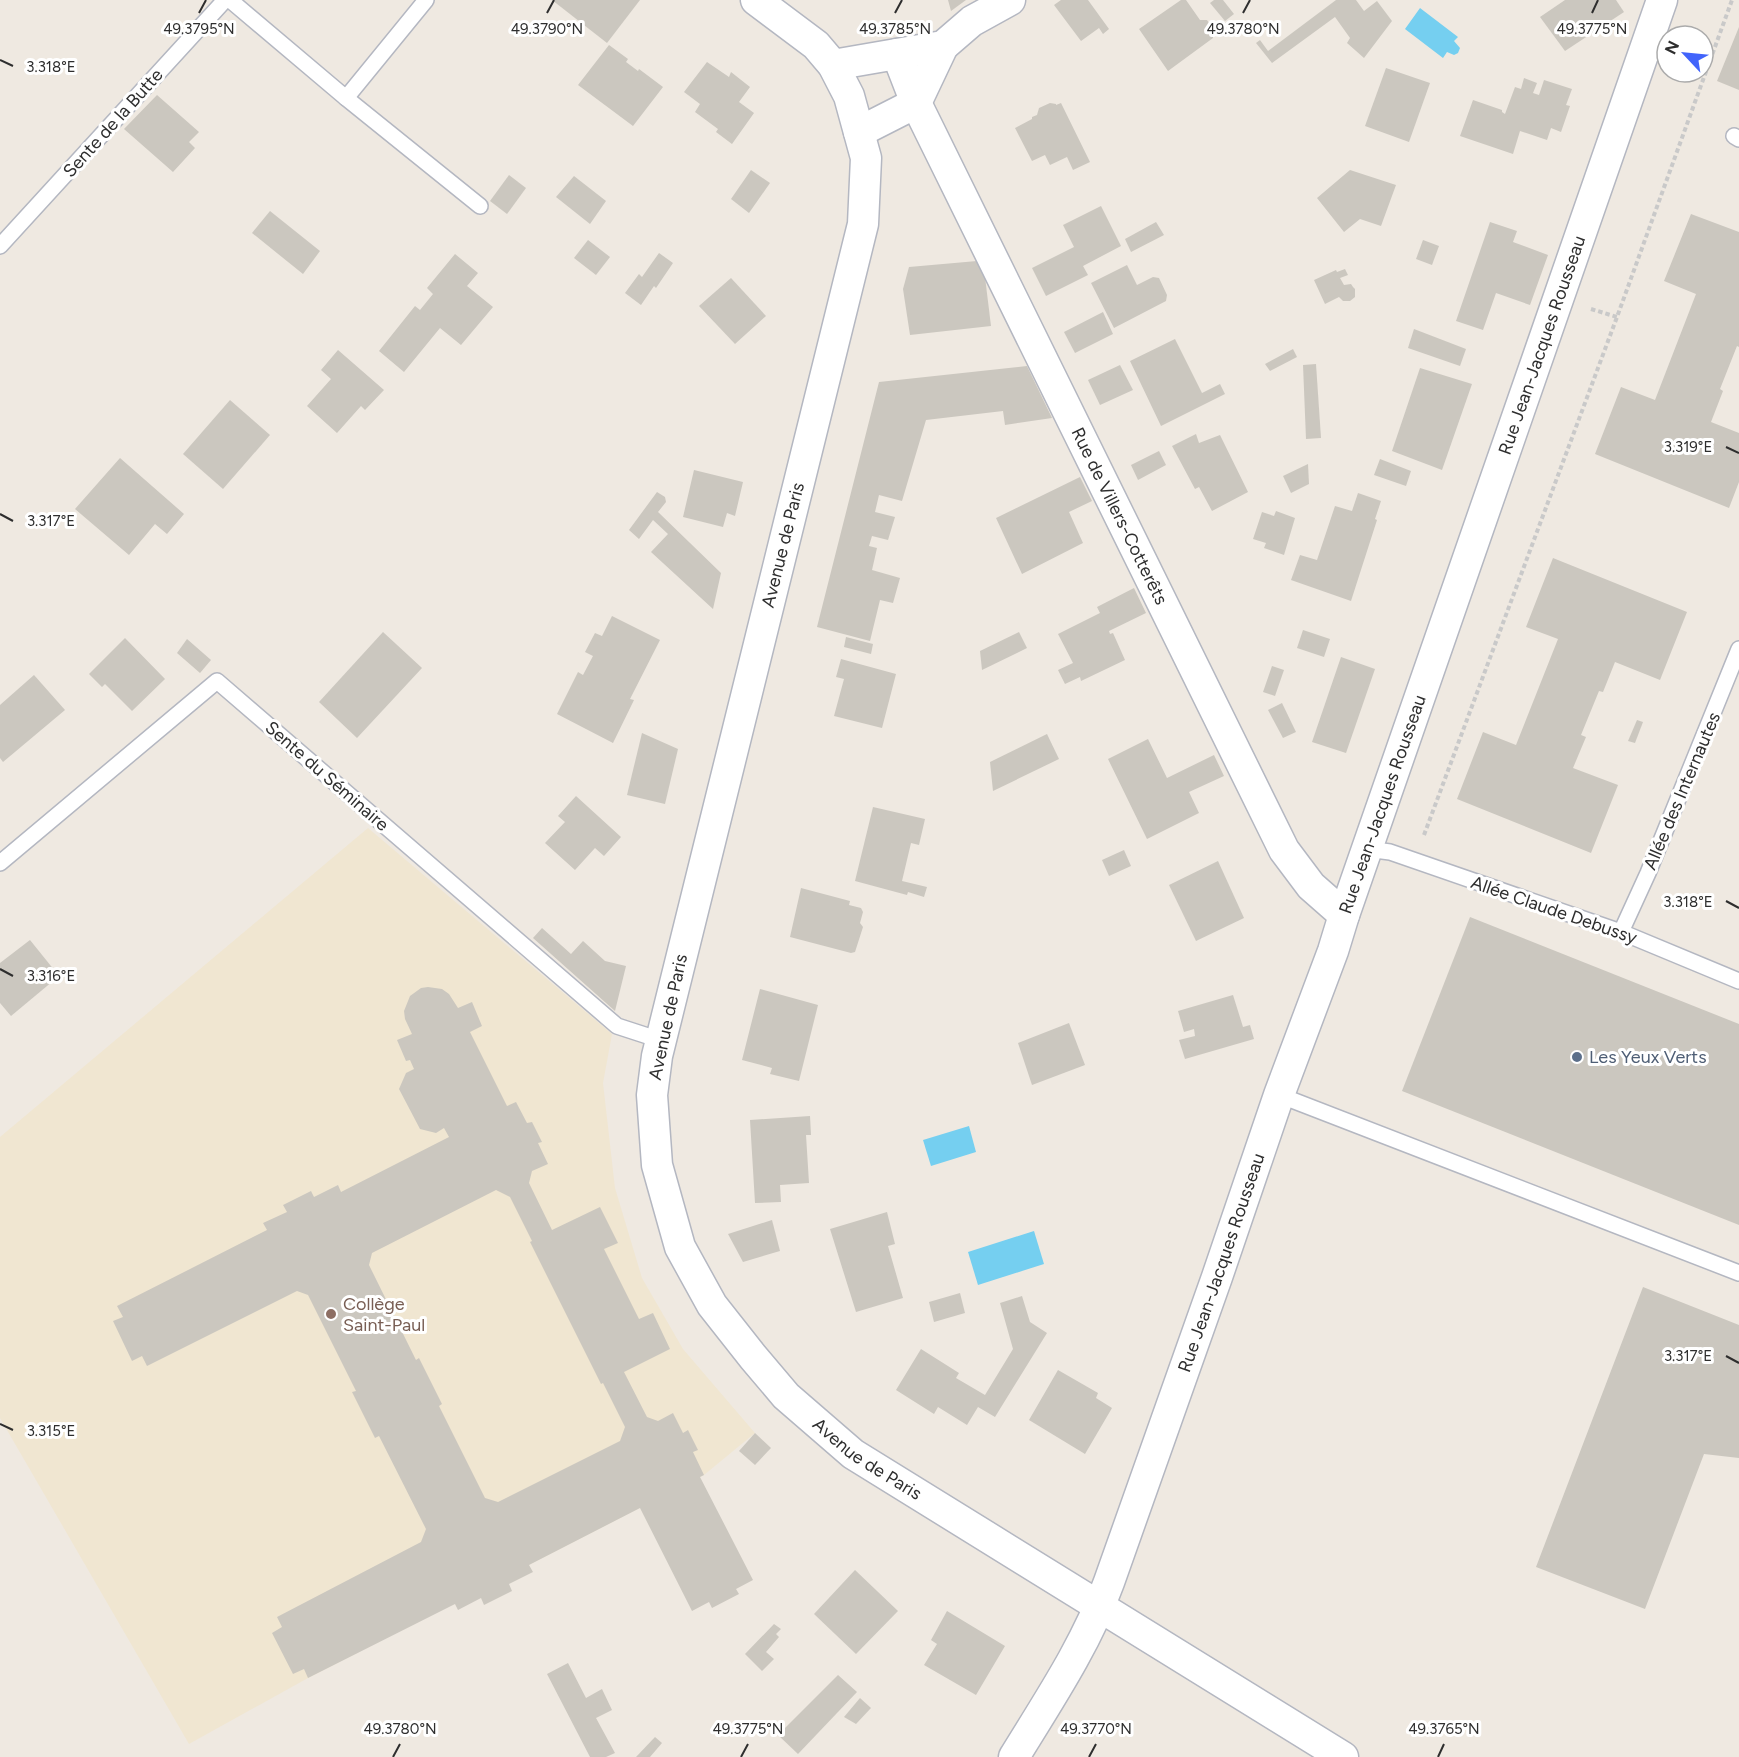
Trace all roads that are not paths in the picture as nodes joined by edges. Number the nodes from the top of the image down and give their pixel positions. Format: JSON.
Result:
{"nodes":[{"id":1,"x":225,"y":0,"type":"edge"},
{"id":2,"x":231,"y":0,"type":"edge"},
{"id":3,"x":426,"y":0,"type":"edge"},
{"id":4,"x":1010,"y":0,"type":"edge"},
{"id":5,"x":1662,"y":0,"type":"edge"},
{"id":6,"x":777,"y":6,"type":"edge"},
{"id":7,"x":943,"y":46,"type":"junction"},
{"id":8,"x":897,"y":54,"type":"junction"},
{"id":9,"x":833,"y":65,"type":"junction"},
{"id":10,"x":346,"y":98,"type":"junction"},
{"id":11,"x":916,"y":103,"type":"junction"},
{"id":12,"x":859,"y":132,"type":"junction"},
{"id":13,"x":480,"y":206,"type":"dead end"},
{"id":14,"x":0,"y":246,"type":"edge"},
{"id":15,"x":1739,"y":649,"type":"edge"},
{"id":16,"x":1366,"y":849,"type":"junction"},
{"id":17,"x":0,"y":863,"type":"edge"},
{"id":18,"x":1344,"y":915,"type":"junction"},
{"id":19,"x":1621,"y":932,"type":"junction"},
{"id":20,"x":1739,"y":981,"type":"edge"},
{"id":21,"x":660,"y":1040,"type":"junction"},
{"id":22,"x":1279,"y":1095,"type":"junction"},
{"id":23,"x":1739,"y":1273,"type":"edge"},
{"id":24,"x":1100,"y":1607,"type":"junction"},
{"id":25,"x":1014,"y":1757,"type":"edge"},
{"id":26,"x":1343,"y":1757,"type":"edge"}],
"edges":[{"from":1,"to":14,"type":"lane","name":"Sente de la Butte"},
{"from":2,"to":10,"type":"lane"},
{"from":3,"to":10,"type":"lane"},
{"from":4,"to":7,"type":"street"},
{"from":5,"to":16,"type":"street","name":"Rue Jean-Jacques Rousseau"},
{"from":6,"to":9,"type":"street","name":"Avenue de Paris"},
{"from":7,"to":8,"type":"street"},
{"from":7,"to":11,"type":"street"},
{"from":8,"to":9,"type":"street"},
{"from":8,"to":11,"type":"street","name":"Rue de Villers-Cotterêts"},
{"from":9,"to":12,"type":"street","name":"Avenue de Paris"},
{"from":10,"to":13,"type":"lane"},
{"from":11,"to":12,"type":"street"},
{"from":11,"to":18,"type":"street","name":"Rue de Villers-Cotterêts"},
{"from":12,"to":21,"type":"street","name":"Avenue de Paris"},
{"from":15,"to":19,"type":"lane","name":"Allée des Internautes"},
{"from":16,"to":18,"type":"street","name":"Rue Jean-Jacques Rousseau"},
{"from":16,"to":19,"type":"lane","name":"Allée Claude Debussy"},
{"from":17,"to":21,"type":"lane","name":"Sente du Séminaire"},
{"from":18,"to":22,"type":"street","name":"Rue Jean-Jacques Rousseau"},
{"from":19,"to":20,"type":"lane","name":"Allée Claude Debussy"},
{"from":21,"to":24,"type":"street","name":"Avenue de Paris"},
{"from":22,"to":23,"type":"lane"},
{"from":22,"to":24,"type":"street","name":"Rue Jean-Jacques Rousseau"},
{"from":24,"to":25,"type":"street","name":"Rue Jean-Jacques Rousseau"},
{"from":24,"to":26,"type":"street","name":"Avenue de Paris"}]}
